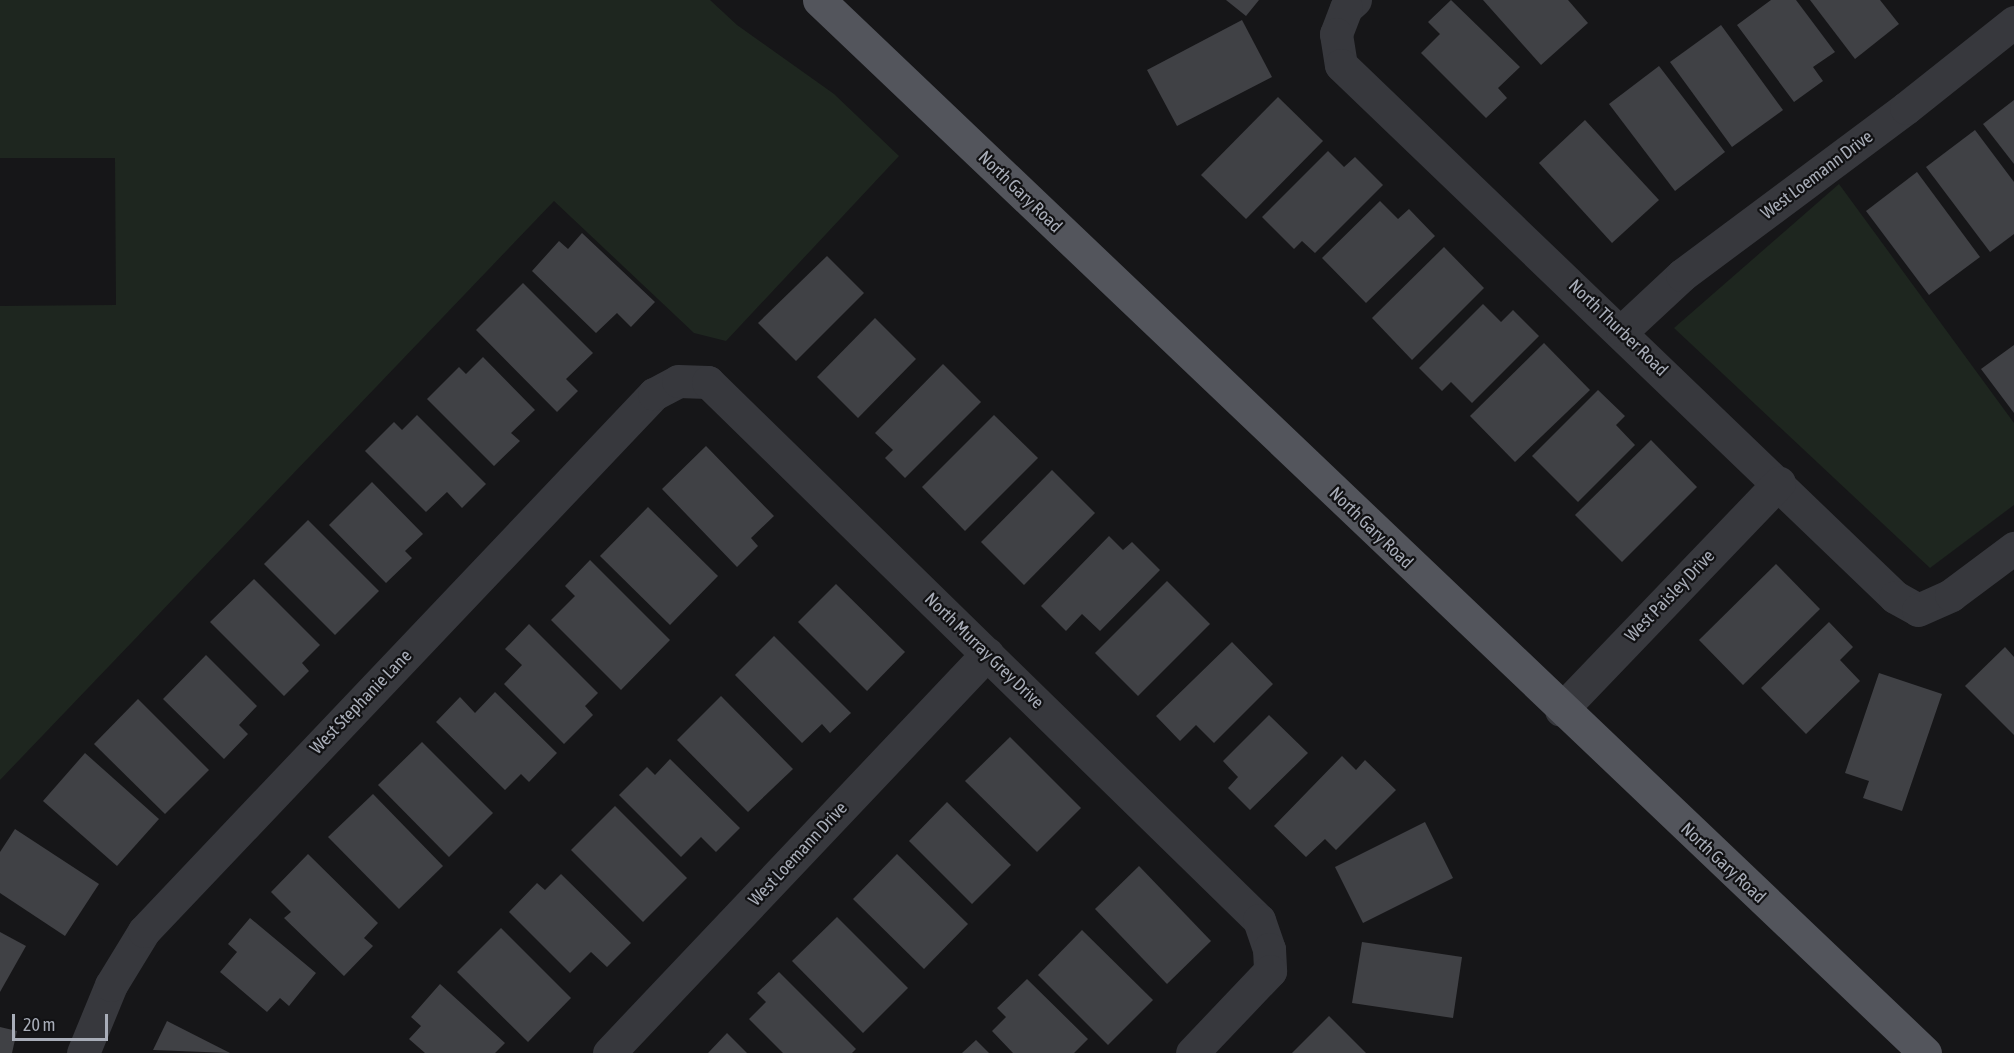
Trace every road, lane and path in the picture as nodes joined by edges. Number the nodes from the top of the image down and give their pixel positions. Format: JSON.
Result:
{"nodes":[{"id":1,"x":1355,"y":0,"type":"edge"},
{"id":2,"x":828,"y":9,"type":"edge"},
{"id":3,"x":2014,"y":22,"type":"edge"},
{"id":4,"x":1622,"y":331,"type":"junction"},
{"id":5,"x":678,"y":381,"type":"joint"},
{"id":6,"x":1779,"y":483,"type":"junction"},
{"id":7,"x":2014,"y":548,"type":"edge"},
{"id":8,"x":987,"y":654,"type":"junction"},
{"id":9,"x":1561,"y":710,"type":"junction"},
{"id":10,"x":83,"y":1053,"type":"edge"},
{"id":11,"x":609,"y":1053,"type":"edge"},
{"id":12,"x":1192,"y":1053,"type":"edge"},
{"id":13,"x":1925,"y":1053,"type":"edge"}],
"edges":[{"from":1,"to":4,"type":"street","name":"North Thurber Road"},
{"from":2,"to":9,"type":"main road","name":"North Gary Road"},
{"from":3,"to":4,"type":"street","name":"West Loemann Drive"},
{"from":4,"to":6,"type":"street","name":"North Thurber Road"},
{"from":5,"to":8,"type":"street","name":"North Murray Grey Drive"},
{"from":5,"to":10,"type":"street","name":"West Stephanie Lane"},
{"from":6,"to":7,"type":"street","name":"North Thurber Road"},
{"from":6,"to":9,"type":"street","name":"West Paisley Drive"},
{"from":8,"to":11,"type":"street","name":"West Loemann Drive"},
{"from":8,"to":12,"type":"street","name":"North Murray Grey Drive"},
{"from":9,"to":13,"type":"main road","name":"North Gary Road"}]}
